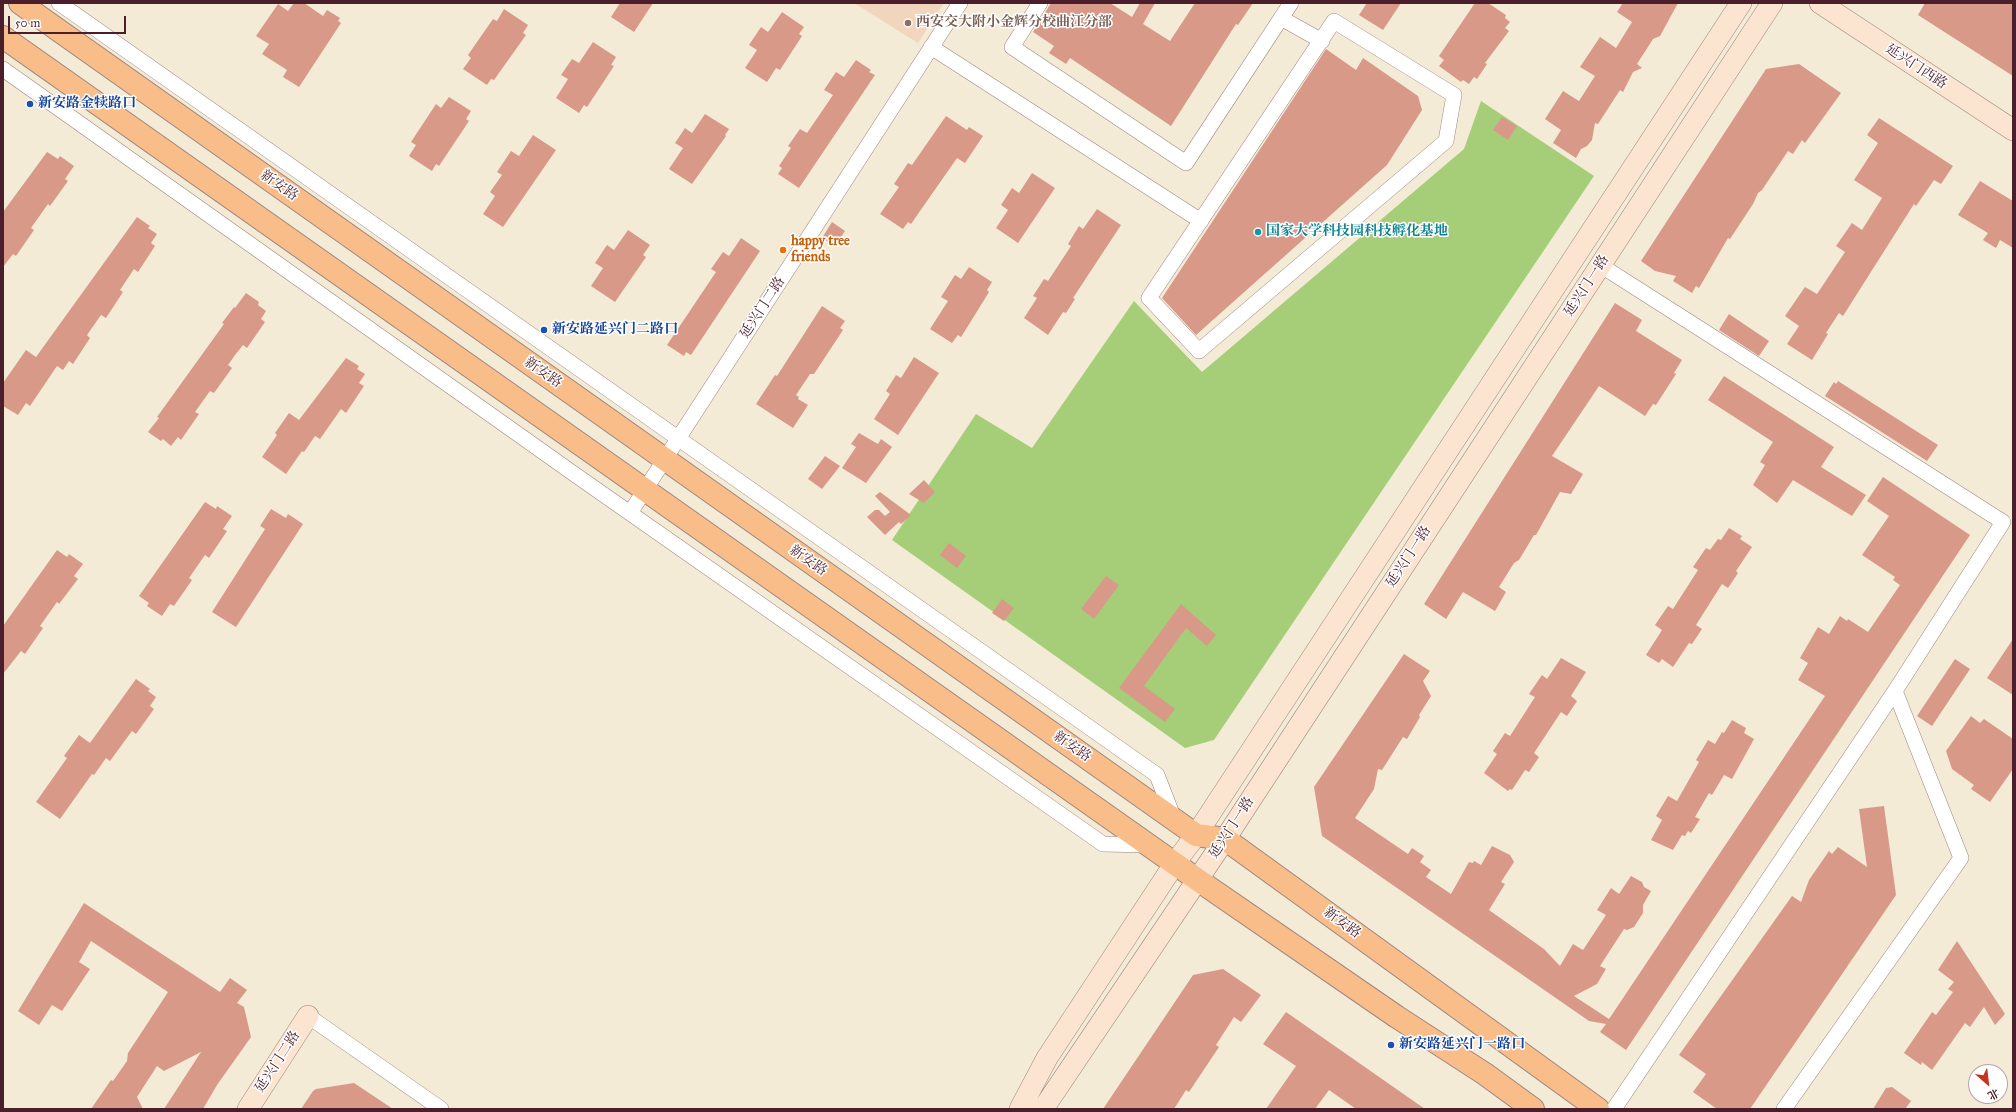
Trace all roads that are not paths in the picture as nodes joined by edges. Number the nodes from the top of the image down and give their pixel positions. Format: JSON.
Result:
{"nodes":[{"id":1,"x":20,"y":3,"type":"edge"},
{"id":2,"x":59,"y":3,"type":"edge"},
{"id":3,"x":960,"y":3,"type":"edge"},
{"id":4,"x":1040,"y":3,"type":"edge"},
{"id":5,"x":1291,"y":3,"type":"edge"},
{"id":6,"x":1741,"y":3,"type":"edge"},
{"id":7,"x":1772,"y":3,"type":"edge"},
{"id":8,"x":1820,"y":3,"type":"edge"},
{"id":9,"x":1282,"y":18,"type":"junction"},
{"id":10,"x":3,"y":37,"type":"edge"},
{"id":11,"x":1322,"y":41,"type":"junction"},
{"id":12,"x":931,"y":47,"type":"junction"},
{"id":13,"x":3,"y":69,"type":"edge"},
{"id":14,"x":2013,"y":130,"type":"edge"},
{"id":15,"x":1201,"y":221,"type":"junction"},
{"id":16,"x":1600,"y":266,"type":"junction"},
{"id":17,"x":678,"y":439,"type":"junction"},
{"id":18,"x":665,"y":460,"type":"junction"},
{"id":19,"x":645,"y":490,"type":"junction"},
{"id":20,"x":630,"y":512,"type":"junction"},
{"id":21,"x":1895,"y":691,"type":"junction"},
{"id":22,"x":1174,"y":819,"type":"junction"},
{"id":23,"x":1196,"y":835,"type":"junction"},
{"id":24,"x":1225,"y":839,"type":"junction"},
{"id":25,"x":1150,"y":845,"type":"junction"},
{"id":26,"x":1175,"y":863,"type":"junction"},
{"id":27,"x":1198,"y":880,"type":"junction"},
{"id":28,"x":308,"y":1016,"type":"joint"},
{"id":29,"x":248,"y":1109,"type":"edge"},
{"id":30,"x":441,"y":1109,"type":"edge"},
{"id":31,"x":1020,"y":1109,"type":"edge"},
{"id":32,"x":1043,"y":1109,"type":"edge"},
{"id":33,"x":1533,"y":1109,"type":"edge"},
{"id":34,"x":1598,"y":1109,"type":"edge"},
{"id":35,"x":1614,"y":1109,"type":"edge"},
{"id":36,"x":1784,"y":1109,"type":"edge"}],
"edges":[{"from":1,"to":18,"type":"main road","name":"新安路"},
{"from":2,"to":17,"type":"street"},
{"from":3,"to":12,"type":"street","name":"延兴门二路"},
{"from":4,"to":9,"type":"street"},
{"from":5,"to":9,"type":"street"},
{"from":6,"to":23,"type":"street","name":"延兴门一路"},
{"from":7,"to":16,"type":"street","name":"延兴门一路"},
{"from":8,"to":14,"type":"street","name":"延兴门西路"},
{"from":9,"to":11,"type":"street"},
{"from":10,"to":19,"type":"main road"},
{"from":11,"to":15,"type":"street"},
{"from":11,"to":15,"type":"street"},
{"from":12,"to":15,"type":"street"},
{"from":12,"to":17,"type":"street","name":"延兴门二路"},
{"from":13,"to":20,"type":"street"},
{"from":16,"to":21,"type":"street"},
{"from":16,"to":24,"type":"street","name":"延兴门一路"},
{"from":17,"to":18,"type":"street","name":"延兴门二路"},
{"from":17,"to":22,"type":"street"},
{"from":18,"to":19,"type":"street","name":"延兴门二路"},
{"from":18,"to":22,"type":"main road","name":"新安路"},
{"from":19,"to":20,"type":"street","name":"延兴门二路"},
{"from":19,"to":25,"type":"main road"},
{"from":20,"to":25,"type":"street"},
{"from":21,"to":35,"type":"street"},
{"from":21,"to":36,"type":"street"},
{"from":22,"to":23,"type":"main road","name":"新安路"},
{"from":23,"to":24,"type":"main road","name":"新安路"},
{"from":23,"to":26,"type":"street","name":"延兴门一路"},
{"from":24,"to":27,"type":"street","name":"延兴门一路"},
{"from":24,"to":34,"type":"main road","name":"新安路"},
{"from":25,"to":26,"type":"main road"},
{"from":26,"to":27,"type":"main road"},
{"from":26,"to":31,"type":"street","name":"延兴门一路"},
{"from":27,"to":32,"type":"street","name":"延兴门一路"},
{"from":27,"to":33,"type":"main road"},
{"from":28,"to":29,"type":"street","name":"延兴门二路"},
{"from":28,"to":30,"type":"street"}]}
